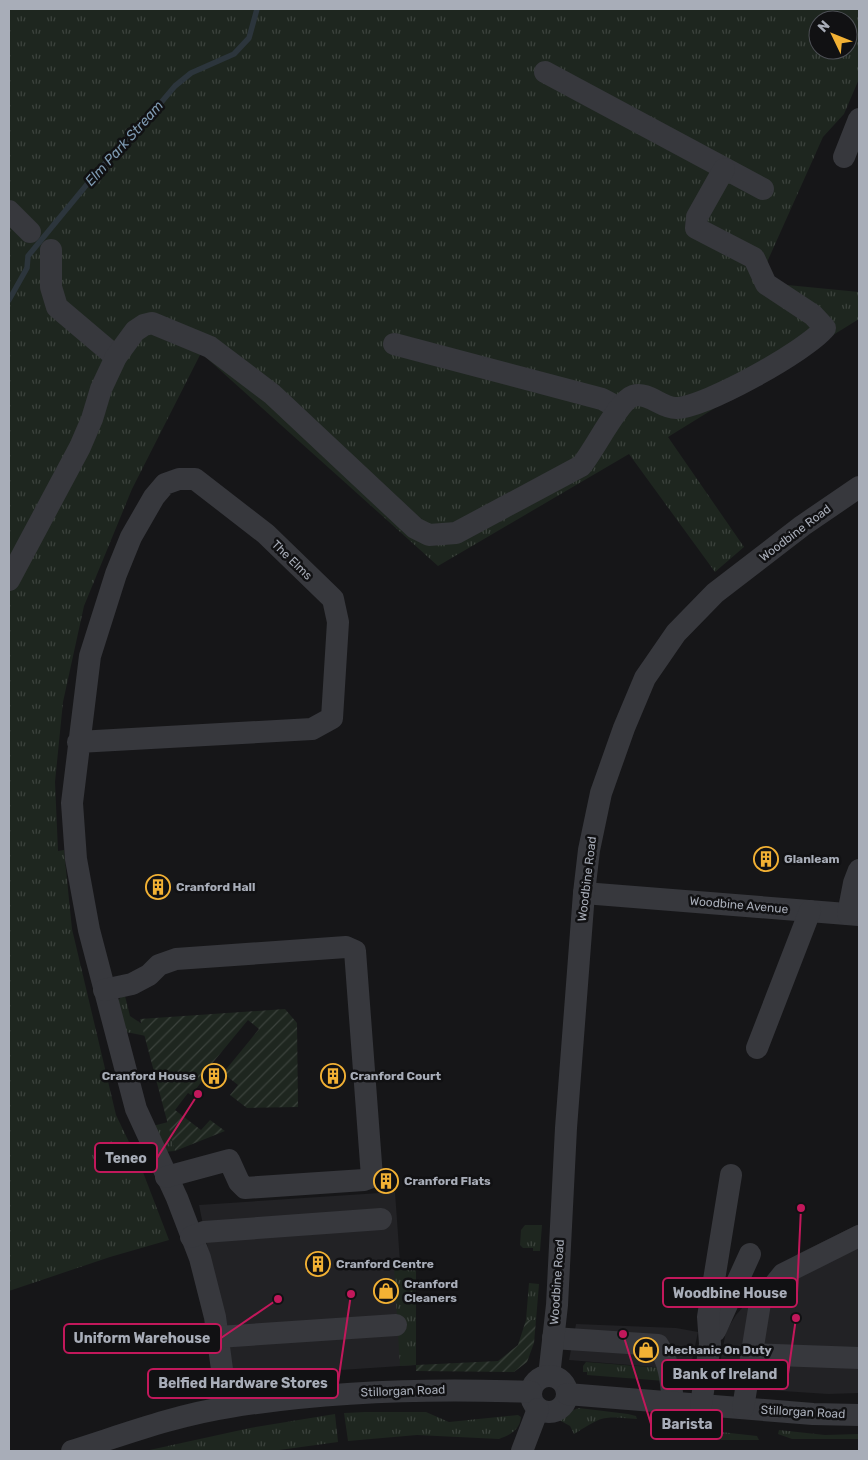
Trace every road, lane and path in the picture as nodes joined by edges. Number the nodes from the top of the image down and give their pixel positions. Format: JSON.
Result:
{"nodes":[{"id":1,"x":545,"y":72,"type":"dead end"},
{"id":2,"x":859,"y":119,"type":"edge"},
{"id":3,"x":844,"y":157,"type":"dead end"},
{"id":4,"x":724,"y":169,"type":"junction"},
{"id":5,"x":764,"y":189,"type":"dead end"},
{"id":6,"x":9,"y":210,"type":"edge"},
{"id":7,"x":30,"y":232,"type":"dead end"},
{"id":8,"x":51,"y":250,"type":"dead end"},
{"id":9,"x":394,"y":344,"type":"dead end"},
{"id":10,"x":116,"y":357,"type":"junction"},
{"id":11,"x":619,"y":408,"type":"junction"},
{"id":12,"x":859,"y":487,"type":"edge"},
{"id":13,"x":9,"y":580,"type":"edge"},
{"id":14,"x":78,"y":742,"type":"junction"},
{"id":15,"x":859,"y":870,"type":"edge"},
{"id":16,"x":584,"y":893,"type":"junction"},
{"id":17,"x":810,"y":911,"type":"junction"},
{"id":18,"x":854,"y":914,"type":"edge"},
{"id":19,"x":104,"y":990,"type":"junction"},
{"id":20,"x":757,"y":1048,"type":"dead end"},
{"id":21,"x":731,"y":1176,"type":"dead end"},
{"id":22,"x":166,"y":1177,"type":"junction"},
{"id":23,"x":381,"y":1219,"type":"dead end"},
{"id":24,"x":859,"y":1236,"type":"edge"},
{"id":25,"x":191,"y":1237,"type":"junction"},
{"id":26,"x":750,"y":1254,"type":"dead end"},
{"id":27,"x":396,"y":1326,"type":"dead end"},
{"id":28,"x":218,"y":1337,"type":"junction"},
{"id":29,"x":553,"y":1338,"type":"junction"},
{"id":30,"x":710,"y":1344,"type":"junction"},
{"id":31,"x":751,"y":1354,"type":"junction"},
{"id":32,"x":859,"y":1358,"type":"edge"},
{"id":33,"x":549,"y":1376,"type":"junction"},
{"id":34,"x":567,"y":1394,"type":"junction"},
{"id":35,"x":535,"y":1400,"type":"junction"},
{"id":36,"x":673,"y":1403,"type":"junction"},
{"id":37,"x":701,"y":1405,"type":"junction"},
{"id":38,"x":227,"y":1407,"type":"junction"},
{"id":39,"x":743,"y":1408,"type":"junction"},
{"id":40,"x":859,"y":1415,"type":"edge"},
{"id":41,"x":72,"y":1451,"type":"edge"},
{"id":42,"x":522,"y":1451,"type":"edge"}],
"edges":[{"from":1,"to":4,"type":"street"},
{"from":2,"to":3,"type":"street"},
{"from":4,"to":5,"type":"street"},
{"from":4,"to":11,"type":"street"},
{"from":6,"to":7,"type":"street"},
{"from":8,"to":10,"type":"street"},
{"from":9,"to":11,"type":"street"},
{"from":10,"to":11,"type":"street"},
{"from":10,"to":13,"type":"street"},
{"from":12,"to":16,"type":"street","name":"Woodbine Road"},
{"from":14,"to":14,"type":"street","name":"The Elms"},
{"from":14,"to":19,"type":"street","name":"The Elms"},
{"from":15,"to":18,"type":"street","name":"Woodbine Avenue"},
{"from":16,"to":17,"type":"street","name":"Woodbine Avenue"},
{"from":16,"to":29,"type":"street","name":"Woodbine Road"},
{"from":17,"to":18,"type":"street","name":"Woodbine Avenue"},
{"from":17,"to":20,"type":"street"},
{"from":19,"to":22,"type":"street","name":"The Elms"},
{"from":19,"to":22,"type":"street"},
{"from":21,"to":30,"type":"street"},
{"from":22,"to":25,"type":"street","name":"The Elms"},
{"from":23,"to":25,"type":"street"},
{"from":24,"to":31,"type":"street"},
{"from":25,"to":28,"type":"street","name":"The Elms"},
{"from":26,"to":30,"type":"street"},
{"from":27,"to":28,"type":"street"},
{"from":28,"to":38,"type":"street","name":"The Elms"},
{"from":29,"to":33,"type":"street","name":"Woodbine Road"},
{"from":29,"to":36,"type":"street"},
{"from":30,"to":37,"type":"street"},
{"from":31,"to":32,"type":"street"},
{"from":31,"to":39,"type":"street"},
{"from":33,"to":34,"type":"street"},
{"from":33,"to":35,"type":"street"},
{"from":34,"to":35,"type":"street"},
{"from":34,"to":36,"type":"street","name":"Stillorgan Road"},
{"from":35,"to":38,"type":"street","name":"Stillorgan Road"},
{"from":35,"to":42,"type":"street"},
{"from":36,"to":37,"type":"street","name":"Stillorgan Road"},
{"from":37,"to":39,"type":"street","name":"Stillorgan Road"},
{"from":38,"to":41,"type":"street","name":"Stillorgan Road"},
{"from":39,"to":40,"type":"street","name":"Stillorgan Road"}]}
